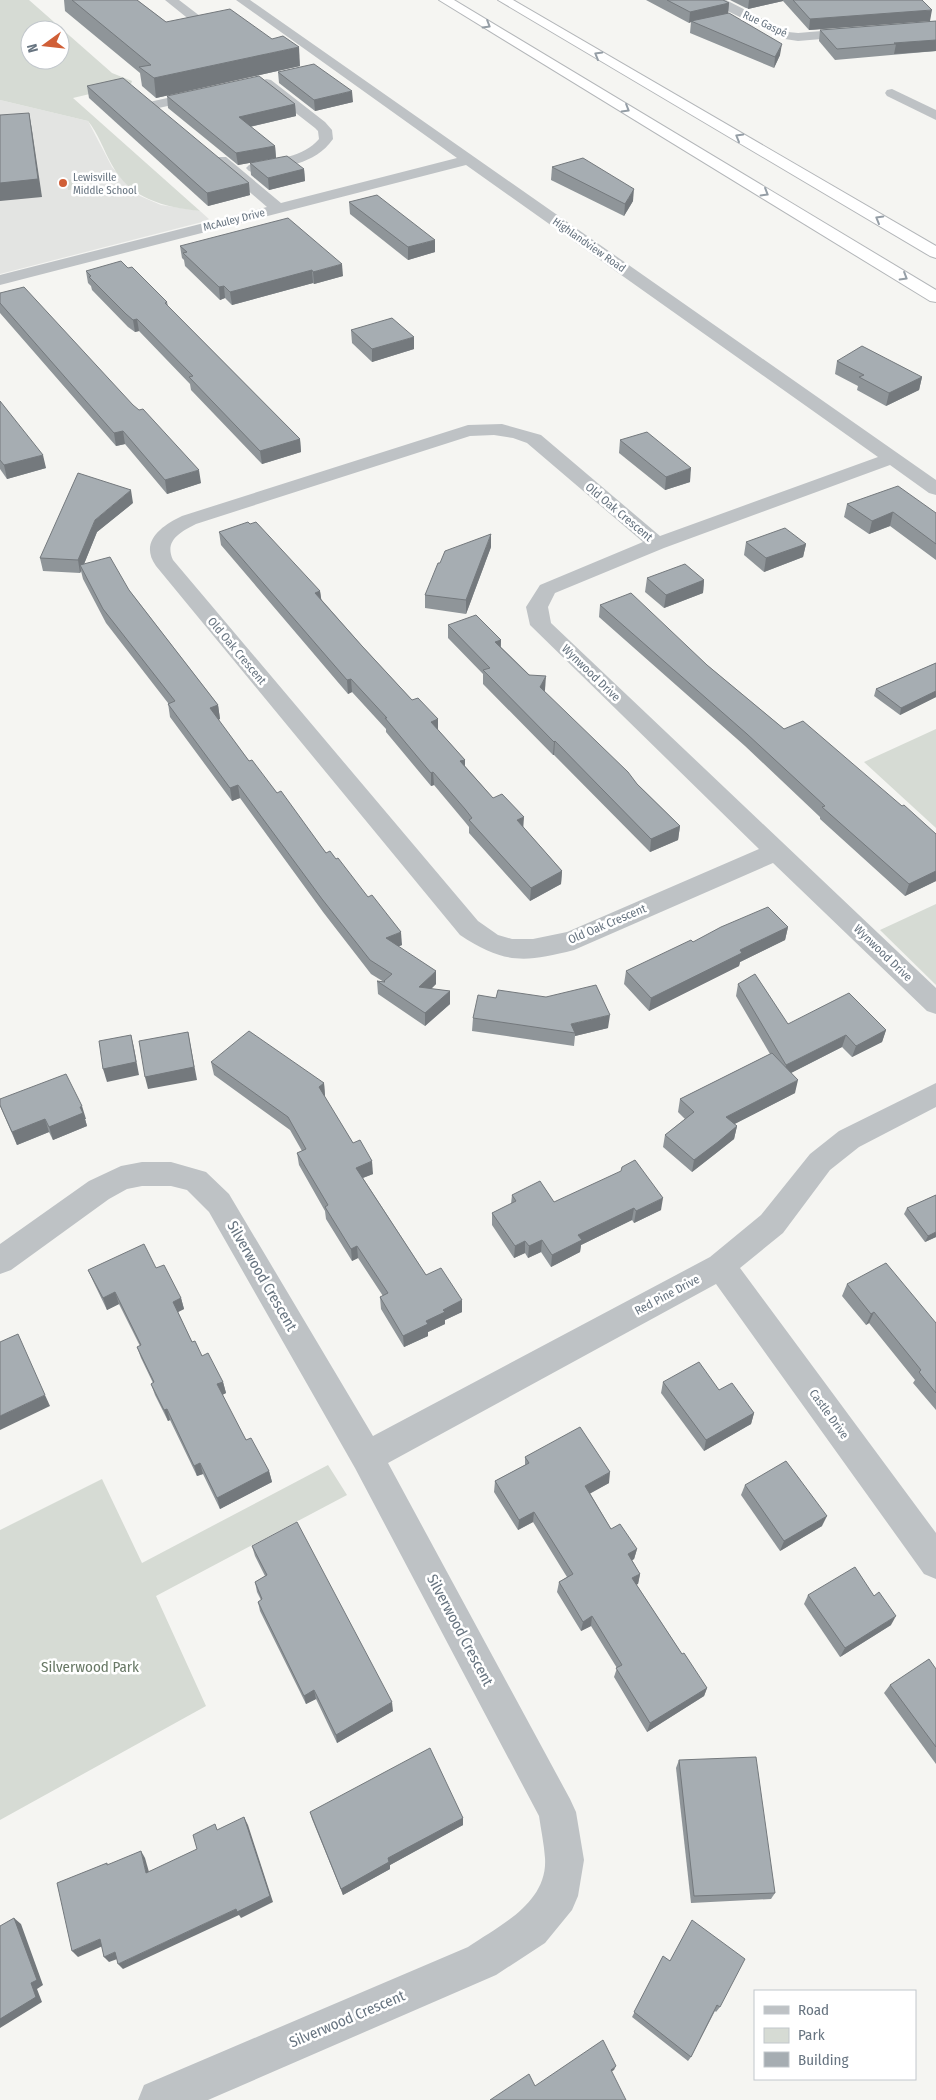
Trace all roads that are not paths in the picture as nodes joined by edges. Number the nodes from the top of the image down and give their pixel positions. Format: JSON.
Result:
{"nodes":[{"id":1,"x":171,"y":0,"type":"edge"},
{"id":2,"x":242,"y":0,"type":"edge"},
{"id":3,"x":445,"y":0,"type":"edge"},
{"id":4,"x":504,"y":0,"type":"edge"},
{"id":5,"x":716,"y":0,"type":"edge"},
{"id":6,"x":262,"y":14,"type":"junction"},
{"id":7,"x":245,"y":18,"type":"edge"},
{"id":8,"x":221,"y":23,"type":"edge"},
{"id":9,"x":206,"y":26,"type":"junction"},
{"id":10,"x":190,"y":30,"type":"edge"},
{"id":11,"x":867,"y":32,"type":"edge"},
{"id":12,"x":334,"y":65,"type":"junction"},
{"id":13,"x":316,"y":69,"type":"edge"},
{"id":14,"x":281,"y":77,"type":"edge"},
{"id":15,"x":218,"y":91,"type":"edge"},
{"id":16,"x":892,"y":93,"type":"dead end"},
{"id":17,"x":142,"y":96,"type":"edge"},
{"id":18,"x":154,"y":105,"type":"junction"},
{"id":19,"x":936,"y":116,"type":"edge"},
{"id":20,"x":168,"y":117,"type":"edge"},
{"id":21,"x":210,"y":152,"type":"edge"},
{"id":22,"x":468,"y":160,"type":"junction"},
{"id":23,"x":235,"y":172,"type":"junction"},
{"id":24,"x":279,"y":209,"type":"junction"},
{"id":25,"x":936,"y":253,"type":"edge"},
{"id":26,"x":0,"y":280,"type":"edge"},
{"id":27,"x":936,"y":296,"type":"edge"},
{"id":28,"x":892,"y":458,"type":"junction"},
{"id":29,"x":936,"y":489,"type":"edge"},
{"id":30,"x":657,"y":544,"type":"junction"},
{"id":31,"x":777,"y":851,"type":"junction"},
{"id":32,"x":936,"y":1004,"type":"edge"},
{"id":33,"x":936,"y":1094,"type":"edge"},
{"id":34,"x":0,"y":1261,"type":"edge"},
{"id":35,"x":721,"y":1266,"type":"junction"},
{"id":36,"x":367,"y":1457,"type":"junction"},
{"id":37,"x":936,"y":1562,"type":"edge"},
{"id":38,"x":158,"y":2100,"type":"edge"}],
"edges":[{"from":1,"to":9,"type":"street"},
{"from":2,"to":6,"type":"street","name":"Highlandview Road"},
{"from":3,"to":27,"type":"highway","one_way":true},
{"from":25,"to":4,"type":"highway","one_way":true},
{"from":5,"to":11,"type":"street","name":"Rue Gaspé"},
{"from":6,"to":7,"type":"street"},
{"from":6,"to":12,"type":"street","name":"Highlandview Road"},
{"from":8,"to":9,"type":"street"},
{"from":9,"to":10,"type":"street"},
{"from":12,"to":13,"type":"street"},
{"from":12,"to":22,"type":"street","name":"Highlandview Road"},
{"from":14,"to":23,"type":"street"},
{"from":15,"to":18,"type":"street"},
{"from":16,"to":19,"type":"street"},
{"from":17,"to":18,"type":"street"},
{"from":18,"to":20,"type":"street"},
{"from":21,"to":23,"type":"street"},
{"from":22,"to":24,"type":"street","name":"McAuley Drive"},
{"from":22,"to":28,"type":"street","name":"Highlandview Road"},
{"from":23,"to":24,"type":"street"},
{"from":24,"to":26,"type":"street","name":"McAuley Drive"},
{"from":28,"to":29,"type":"street","name":"Highlandview Road"},
{"from":28,"to":30,"type":"street","name":"Wynwood Drive"},
{"from":30,"to":31,"type":"street","name":"Wynwood Drive"},
{"from":30,"to":31,"type":"street","name":"Old Oak Crescent"},
{"from":31,"to":32,"type":"street","name":"Wynwood Drive"},
{"from":33,"to":35,"type":"street","name":"Red Pine Drive"},
{"from":34,"to":36,"type":"street","name":"Silverwood Crescent"},
{"from":35,"to":36,"type":"street","name":"Red Pine Drive"},
{"from":35,"to":37,"type":"street","name":"Castle Drive"},
{"from":36,"to":38,"type":"street","name":"Silverwood Crescent"}]}
